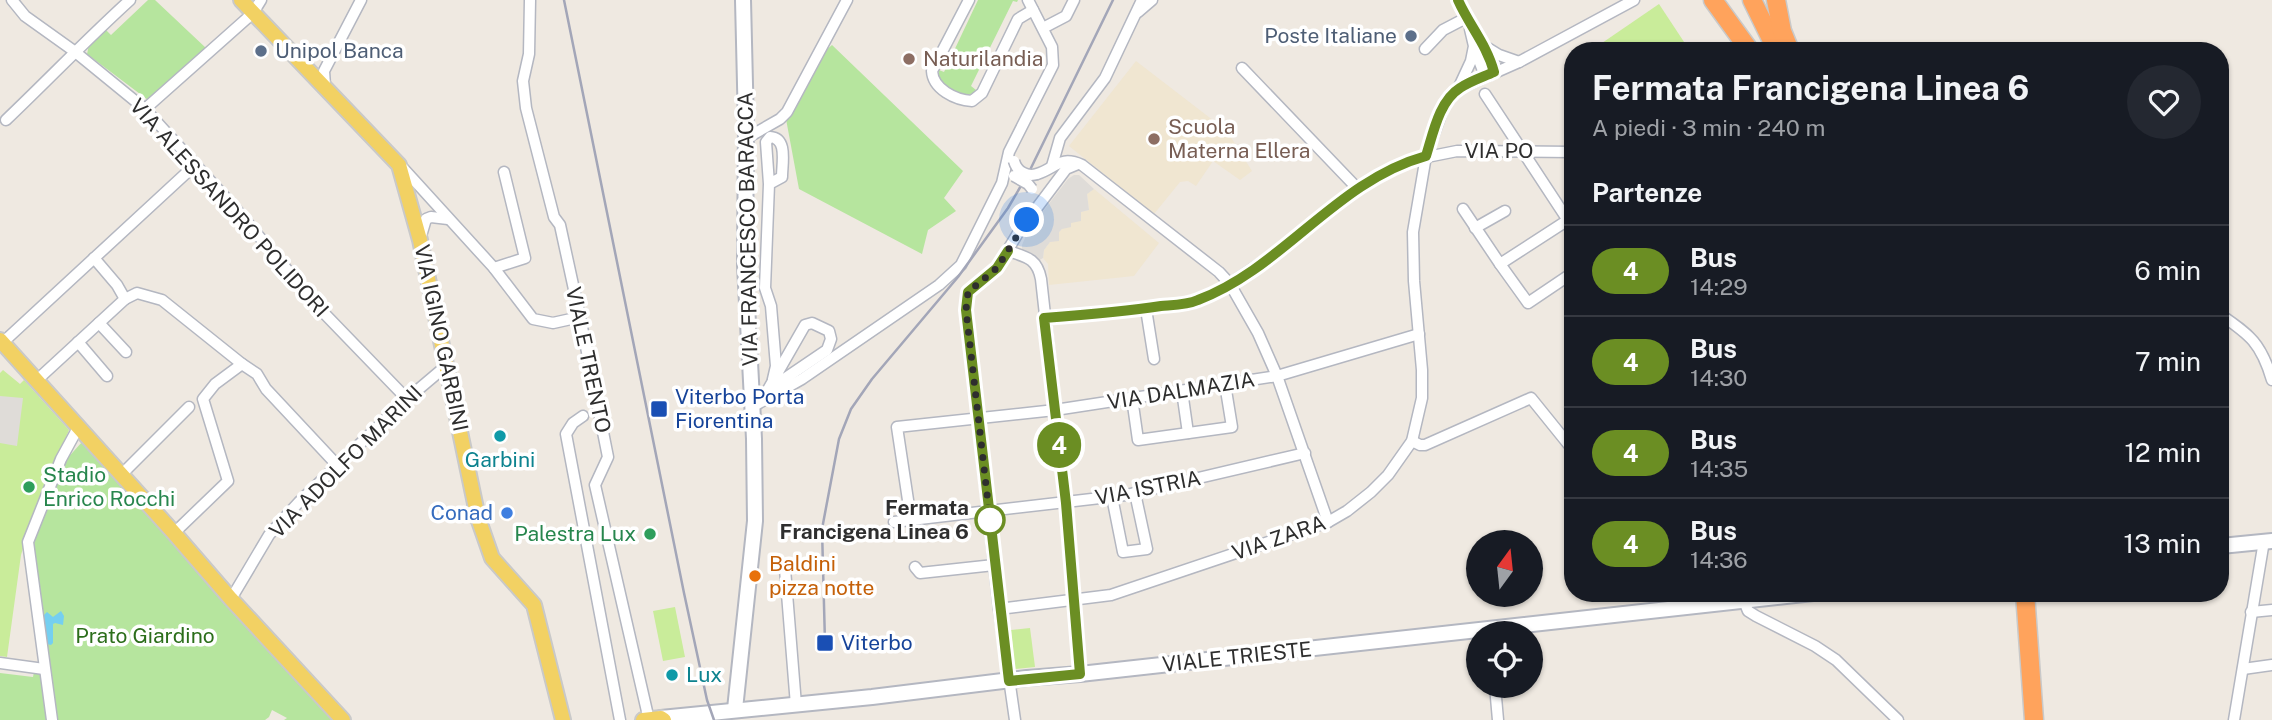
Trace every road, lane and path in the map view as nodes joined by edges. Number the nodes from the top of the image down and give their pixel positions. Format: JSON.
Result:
{"nodes":[{"id":1,"x":12,"y":0,"type":"edge"},
{"id":2,"x":130,"y":0,"type":"edge"},
{"id":3,"x":241,"y":0,"type":"edge"},
{"id":4,"x":361,"y":0,"type":"edge"},
{"id":5,"x":530,"y":0,"type":"edge"},
{"id":6,"x":743,"y":0,"type":"edge"},
{"id":7,"x":847,"y":0,"type":"edge"},
{"id":8,"x":969,"y":0,"type":"edge"},
{"id":9,"x":1028,"y":0,"type":"edge"},
{"id":10,"x":1074,"y":0,"type":"edge"},
{"id":11,"x":1142,"y":0,"type":"edge"},
{"id":12,"x":1152,"y":0,"type":"edge"},
{"id":13,"x":1458,"y":0,"type":"edge"},
{"id":14,"x":1634,"y":0,"type":"edge"},
{"id":15,"x":1713,"y":0,"type":"edge"},
{"id":16,"x":1740,"y":0,"type":"edge"},
{"id":17,"x":1752,"y":0,"type":"edge"},
{"id":18,"x":1776,"y":0,"type":"edge"},
{"id":19,"x":257,"y":6,"type":"edge"},
{"id":20,"x":1033,"y":10,"type":"junction"},
{"id":21,"x":1135,"y":14,"type":"junction"},
{"id":22,"x":1468,"y":21,"type":"junction"},
{"id":23,"x":1042,"y":28,"type":"junction"},
{"id":24,"x":1743,"y":42,"type":"edge"},
{"id":25,"x":1761,"y":42,"type":"edge"},
{"id":26,"x":1773,"y":42,"type":"edge"},
{"id":27,"x":1786,"y":42,"type":"edge"},
{"id":28,"x":1474,"y":46,"type":"junction"},
{"id":29,"x":1485,"y":46,"type":"junction"},
{"id":30,"x":1425,"y":49,"type":"dead end"},
{"id":31,"x":74,"y":51,"type":"junction"},
{"id":32,"x":329,"y":62,"type":"junction"},
{"id":33,"x":1519,"y":62,"type":"junction"},
{"id":34,"x":308,"y":68,"type":"junction"},
{"id":35,"x":1242,"y":68,"type":"dead end"},
{"id":36,"x":1490,"y":74,"type":"junction"},
{"id":37,"x":325,"y":86,"type":"junction"},
{"id":38,"x":1458,"y":89,"type":"junction"},
{"id":39,"x":1485,"y":94,"type":"dead end"},
{"id":40,"x":145,"y":109,"type":"junction"},
{"id":41,"x":6,"y":120,"type":"dead end"},
{"id":42,"x":745,"y":139,"type":"junction"},
{"id":43,"x":1522,"y":151,"type":"junction"},
{"id":44,"x":1564,"y":152,"type":"edge"},
{"id":45,"x":1426,"y":156,"type":"junction"},
{"id":46,"x":1011,"y":163,"type":"junction"},
{"id":47,"x":1078,"y":163,"type":"junction"},
{"id":48,"x":195,"y":165,"type":"junction"},
{"id":49,"x":399,"y":165,"type":"junction"},
{"id":50,"x":1052,"y":166,"type":"junction"},
{"id":51,"x":504,"y":172,"type":"dead end"},
{"id":52,"x":1019,"y":175,"type":"junction"},
{"id":53,"x":1002,"y":183,"type":"junction"},
{"id":54,"x":769,"y":184,"type":"dead end"},
{"id":55,"x":1357,"y":188,"type":"junction"},
{"id":56,"x":1036,"y":208,"type":"junction"},
{"id":57,"x":1462,"y":209,"type":"dead end"},
{"id":58,"x":1505,"y":211,"type":"dead end"},
{"id":59,"x":1564,"y":214,"type":"edge"},
{"id":60,"x":449,"y":219,"type":"junction"},
{"id":61,"x":1475,"y":228,"type":"junction"},
{"id":62,"x":1564,"y":228,"type":"edge"},
{"id":63,"x":420,"y":240,"type":"junction"},
{"id":64,"x":1008,"y":251,"type":"junction"},
{"id":65,"x":94,"y":258,"type":"junction"},
{"id":66,"x":1500,"y":264,"type":"junction"},
{"id":67,"x":494,"y":268,"type":"junction"},
{"id":68,"x":1564,"y":279,"type":"edge"},
{"id":69,"x":1230,"y":284,"type":"junction"},
{"id":70,"x":125,"y":299,"type":"junction"},
{"id":71,"x":1146,"y":309,"type":"junction"},
{"id":72,"x":580,"y":317,"type":"junction"},
{"id":73,"x":1044,"y":318,"type":"junction"},
{"id":74,"x":2229,"y":320,"type":"edge"},
{"id":75,"x":99,"y":323,"type":"junction"},
{"id":76,"x":1419,"y":334,"type":"junction"},
{"id":77,"x":1,"y":342,"type":"edge"},
{"id":78,"x":78,"y":342,"type":"junction"},
{"id":79,"x":126,"y":352,"type":"dead end"},
{"id":80,"x":1154,"y":359,"type":"dead end"},
{"id":81,"x":242,"y":364,"type":"junction"},
{"id":82,"x":446,"y":366,"type":"junction"},
{"id":83,"x":107,"y":376,"type":"dead end"},
{"id":84,"x":1277,"y":376,"type":"junction"},
{"id":85,"x":773,"y":379,"type":"junction"},
{"id":86,"x":37,"y":380,"type":"junction"},
{"id":87,"x":2272,"y":380,"type":"edge"},
{"id":88,"x":1225,"y":384,"type":"junction"},
{"id":89,"x":768,"y":390,"type":"junction"},
{"id":90,"x":1182,"y":391,"type":"junction"},
{"id":91,"x":1132,"y":398,"type":"junction"},
{"id":92,"x":407,"y":399,"type":"junction"},
{"id":93,"x":756,"y":406,"type":"junction"},
{"id":94,"x":190,"y":407,"type":"dead end"},
{"id":95,"x":1055,"y":410,"type":"junction"},
{"id":96,"x":583,"y":416,"type":"dead end"},
{"id":97,"x":978,"y":418,"type":"junction"},
{"id":98,"x":79,"y":426,"type":"junction"},
{"id":99,"x":1188,"y":433,"type":"junction"},
{"id":100,"x":1564,"y":439,"type":"edge"},
{"id":101,"x":1412,"y":441,"type":"junction"},
{"id":102,"x":1305,"y":453,"type":"junction"},
{"id":103,"x":338,"y":466,"type":"junction"},
{"id":104,"x":122,"y":474,"type":"junction"},
{"id":105,"x":1135,"y":493,"type":"junction"},
{"id":106,"x":1112,"y":497,"type":"junction"},
{"id":107,"x":1066,"y":503,"type":"junction"},
{"id":108,"x":989,"y":510,"type":"junction"},
{"id":109,"x":911,"y":520,"type":"junction"},
{"id":110,"x":894,"y":522,"type":"dead end"},
{"id":111,"x":1328,"y":522,"type":"junction"},
{"id":112,"x":174,"y":533,"type":"junction"},
{"id":113,"x":2268,"y":541,"type":"edge"},
{"id":114,"x":2229,"y":545,"type":"edge"},
{"id":115,"x":994,"y":565,"type":"junction"},
{"id":116,"x":915,"y":567,"type":"dead end"},
{"id":117,"x":785,"y":569,"type":"dead end"},
{"id":118,"x":231,"y":599,"type":"junction"},
{"id":119,"x":1073,"y":600,"type":"junction"},
{"id":120,"x":1736,"y":602,"type":"edge"},
{"id":121,"x":1744,"y":602,"type":"edge"},
{"id":122,"x":2026,"y":602,"type":"edge"},
{"id":123,"x":2037,"y":602,"type":"edge"},
{"id":124,"x":999,"y":609,"type":"junction"},
{"id":125,"x":2272,"y":610,"type":"edge"},
{"id":126,"x":2251,"y":612,"type":"junction"},
{"id":127,"x":1543,"y":625,"type":"edge"},
{"id":128,"x":1466,"y":634,"type":"edge"},
{"id":129,"x":0,"y":663,"type":"edge"},
{"id":130,"x":2272,"y":665,"type":"edge"},
{"id":131,"x":2243,"y":668,"type":"junction"},
{"id":132,"x":44,"y":669,"type":"junction"},
{"id":133,"x":1080,"y":674,"type":"junction"},
{"id":134,"x":1009,"y":681,"type":"junction"},
{"id":135,"x":1496,"y":698,"type":"edge"},
{"id":136,"x":796,"y":705,"type":"junction"},
{"id":137,"x":767,"y":713,"type":"edge"},
{"id":138,"x":735,"y":715,"type":"edge"},
{"id":139,"x":705,"y":716,"type":"edge"},
{"id":140,"x":656,"y":719,"type":"edge"},
{"id":141,"x":52,"y":720,"type":"edge"},
{"id":142,"x":343,"y":720,"type":"edge"},
{"id":143,"x":563,"y":720,"type":"edge"},
{"id":144,"x":620,"y":720,"type":"edge"},
{"id":145,"x":643,"y":720,"type":"edge"},
{"id":146,"x":1015,"y":720,"type":"edge"},
{"id":147,"x":1498,"y":720,"type":"edge"},
{"id":148,"x":1898,"y":720,"type":"edge"},
{"id":149,"x":2034,"y":720,"type":"edge"},
{"id":150,"x":2044,"y":720,"type":"edge"},
{"id":151,"x":2234,"y":720,"type":"edge"}],
"edges":[{"from":1,"to":31,"type":"street","name":"VIA ALESSANDRO POLIDORI"},
{"from":2,"to":31,"type":"street"},
{"from":3,"to":19,"type":"main road","name":"VIA IGINO GARBINI"},
{"from":4,"to":32,"type":"street"},
{"from":5,"to":72,"type":"street","name":"VIALE TRENTO"},
{"from":6,"to":42,"type":"main road","name":"VIA FRANCESCO BARACCA"},
{"from":7,"to":42,"type":"street"},
{"from":8,"to":20,"type":"street"},
{"from":9,"to":20,"type":"street"},
{"from":10,"to":23,"type":"street"},
{"from":11,"to":21,"type":"street"},
{"from":12,"to":21,"type":"street"},
{"from":13,"to":22,"type":"street"},
{"from":14,"to":33,"type":"street"},
{"from":15,"to":24,"type":"highway"},
{"from":16,"to":25,"type":"highway"},
{"from":17,"to":26,"type":"highway"},
{"from":18,"to":27,"type":"highway"},
{"from":19,"to":34,"type":"main road","name":"VIA IGINO GARBINI"},
{"from":19,"to":40,"type":"street"},
{"from":20,"to":23,"type":"street"},
{"from":21,"to":50,"type":"street"},
{"from":22,"to":28,"type":"street"},
{"from":22,"to":29,"type":"street"},
{"from":22,"to":30,"type":"street"},
{"from":23,"to":46,"type":"street"},
{"from":28,"to":36,"type":"street"},
{"from":28,"to":38,"type":"street","name":"VIA ZARA"},
{"from":29,"to":33,"type":"street"},
{"from":29,"to":36,"type":"street"},
{"from":31,"to":40,"type":"street","name":"VIA ALESSANDRO POLIDORI"},
{"from":31,"to":41,"type":"street"},
{"from":32,"to":34,"type":"street"},
{"from":32,"to":37,"type":"street"},
{"from":33,"to":36,"type":"street"},
{"from":34,"to":37,"type":"main road","name":"VIA IGINO GARBINI"},
{"from":35,"to":55,"type":"street"},
{"from":36,"to":38,"type":"street"},
{"from":37,"to":49,"type":"main road","name":"VIA IGINO GARBINI"},
{"from":38,"to":45,"type":"street","name":"VIA ZARA"},
{"from":39,"to":43,"type":"street"},
{"from":40,"to":48,"type":"street","name":"VIA ALESSANDRO POLIDORI"},
{"from":42,"to":93,"type":"main road","name":"VIA FRANCESCO BARACCA"},
{"from":43,"to":44,"type":"street","name":"VIA PO"},
{"from":43,"to":45,"type":"street","name":"VIA PO"},
{"from":43,"to":59,"type":"street"},
{"from":45,"to":55,"type":"street","name":"VIA PO"},
{"from":45,"to":76,"type":"street","name":"VIA ZARA"},
{"from":46,"to":52,"type":"street"},
{"from":46,"to":53,"type":"street"},
{"from":47,"to":50,"type":"street"},
{"from":47,"to":56,"type":"street"},
{"from":47,"to":69,"type":"street"},
{"from":48,"to":65,"type":"street"},
{"from":48,"to":92,"type":"street","name":"VIA ALESSANDRO POLIDORI"},
{"from":49,"to":60,"type":"street"},
{"from":49,"to":63,"type":"main road","name":"VIA IGINO GARBINI"},
{"from":50,"to":52,"type":"street","bridge":true},
{"from":51,"to":67,"type":"street"},
{"from":52,"to":53,"type":"street"},
{"from":52,"to":56,"type":"street","bridge":true},
{"from":53,"to":93,"type":"street"},
{"from":54,"to":85,"type":"street"},
{"from":55,"to":69,"type":"street","name":"VIA PO"},
{"from":56,"to":64,"type":"street"},
{"from":57,"to":61,"type":"street"},
{"from":58,"to":61,"type":"street"},
{"from":60,"to":63,"type":"street"},
{"from":60,"to":67,"type":"street"},
{"from":61,"to":66,"type":"street"},
{"from":62,"to":66,"type":"street"},
{"from":63,"to":82,"type":"main road","name":"VIA IGINO GARBINI"},
{"from":64,"to":73,"type":"street"},
{"from":64,"to":97,"type":"street"},
{"from":65,"to":70,"type":"street"},
{"from":65,"to":77,"type":"street"},
{"from":66,"to":68,"type":"street"},
{"from":67,"to":72,"type":"street"},
{"from":69,"to":71,"type":"street","name":"VIA PO"},
{"from":69,"to":84,"type":"street"},
{"from":70,"to":75,"type":"street"},
{"from":70,"to":81,"type":"street"},
{"from":71,"to":73,"type":"street","name":"VIA PO"},
{"from":71,"to":80,"type":"street"},
{"from":72,"to":140,"type":"street","name":"VIALE TRENTO"},
{"from":73,"to":95,"type":"street"},
{"from":74,"to":87,"type":"street"},
{"from":75,"to":78,"type":"street"},
{"from":75,"to":79,"type":"street"},
{"from":76,"to":84,"type":"street","name":"VIA DALMAZIA"},
{"from":76,"to":101,"type":"street","name":"VIA ZARA"},
{"from":77,"to":86,"type":"main road"},
{"from":78,"to":83,"type":"street"},
{"from":78,"to":86,"type":"street"},
{"from":81,"to":103,"type":"street"},
{"from":81,"to":112,"type":"street"},
{"from":82,"to":92,"type":"street","name":"VIA ADOLFO MARINI"},
{"from":82,"to":143,"type":"main road","name":"VIA IGINO GARBINI"},
{"from":84,"to":88,"type":"street","name":"VIA DALMAZIA"},
{"from":84,"to":102,"type":"street"},
{"from":85,"to":89,"type":"street"},
{"from":85,"to":89,"type":"street"},
{"from":86,"to":98,"type":"main road"},
{"from":88,"to":90,"type":"street","name":"VIA DALMAZIA"},
{"from":88,"to":99,"type":"street"},
{"from":89,"to":93,"type":"street"},
{"from":90,"to":91,"type":"street","name":"VIA DALMAZIA"},
{"from":90,"to":99,"type":"street"},
{"from":91,"to":95,"type":"street","name":"VIA DALMAZIA"},
{"from":91,"to":99,"type":"street"},
{"from":92,"to":103,"type":"street","name":"VIA ADOLFO MARINI"},
{"from":93,"to":138,"type":"main road","name":"VIA FRANCESCO BARACCA"},
{"from":94,"to":104,"type":"street"},
{"from":95,"to":97,"type":"street","name":"VIA DALMAZIA"},
{"from":95,"to":107,"type":"street"},
{"from":96,"to":144,"type":"street","name":"VIALE TRENTO"},
{"from":97,"to":108,"type":"street"},
{"from":97,"to":109,"type":"street","name":"VIA DALMAZIA"},
{"from":98,"to":104,"type":"main road"},
{"from":98,"to":132,"type":"street"},
{"from":100,"to":101,"type":"street"},
{"from":101,"to":111,"type":"street","name":"VIA ZARA"},
{"from":102,"to":105,"type":"street","name":"VIA ISTRIA"},
{"from":102,"to":111,"type":"street"},
{"from":103,"to":118,"type":"street","name":"VIA ADOLFO MARINI"},
{"from":104,"to":112,"type":"main road"},
{"from":105,"to":106,"type":"street","name":"VIA ISTRIA"},
{"from":105,"to":106,"type":"street"},
{"from":106,"to":107,"type":"street","name":"VIA ISTRIA"},
{"from":107,"to":108,"type":"street","name":"VIA ISTRIA"},
{"from":107,"to":119,"type":"street"},
{"from":108,"to":109,"type":"street","name":"VIA ISTRIA"},
{"from":108,"to":115,"type":"street"},
{"from":109,"to":110,"type":"street","name":"VIA ISTRIA"},
{"from":111,"to":119,"type":"street","name":"VIA ZARA"},
{"from":112,"to":118,"type":"main road"},
{"from":113,"to":114,"type":"main road"},
{"from":113,"to":126,"type":"street"},
{"from":115,"to":116,"type":"street"},
{"from":115,"to":124,"type":"street"},
{"from":117,"to":136,"type":"street"},
{"from":118,"to":142,"type":"main road"},
{"from":119,"to":124,"type":"street","name":"VIA ZARA"},
{"from":119,"to":133,"type":"street"},
{"from":120,"to":127,"type":"main road","name":"VIALE TRIESTE"},
{"from":121,"to":148,"type":"street"},
{"from":122,"to":149,"type":"highway"},
{"from":123,"to":150,"type":"highway"},
{"from":124,"to":134,"type":"street"},
{"from":125,"to":126,"type":"street"},
{"from":126,"to":131,"type":"street"},
{"from":128,"to":133,"type":"main road","name":"VIALE TRIESTE"},
{"from":129,"to":132,"type":"street"},
{"from":130,"to":131,"type":"street"},
{"from":131,"to":151,"type":"street"},
{"from":132,"to":141,"type":"street"},
{"from":133,"to":134,"type":"main road","name":"VIALE TRIESTE"},
{"from":134,"to":136,"type":"main road","name":"VIALE TRIESTE"},
{"from":134,"to":146,"type":"street"},
{"from":135,"to":147,"type":"street"},
{"from":136,"to":137,"type":"main road","name":"VIALE TRIESTE"},
{"from":137,"to":138,"type":"main road","name":"VIALE TRIESTE"},
{"from":138,"to":139,"type":"main road","name":"VIALE TRIESTE"},
{"from":139,"to":140,"type":"main road","name":"VIALE TRIESTE"},
{"from":140,"to":145,"type":"main road"}]}
